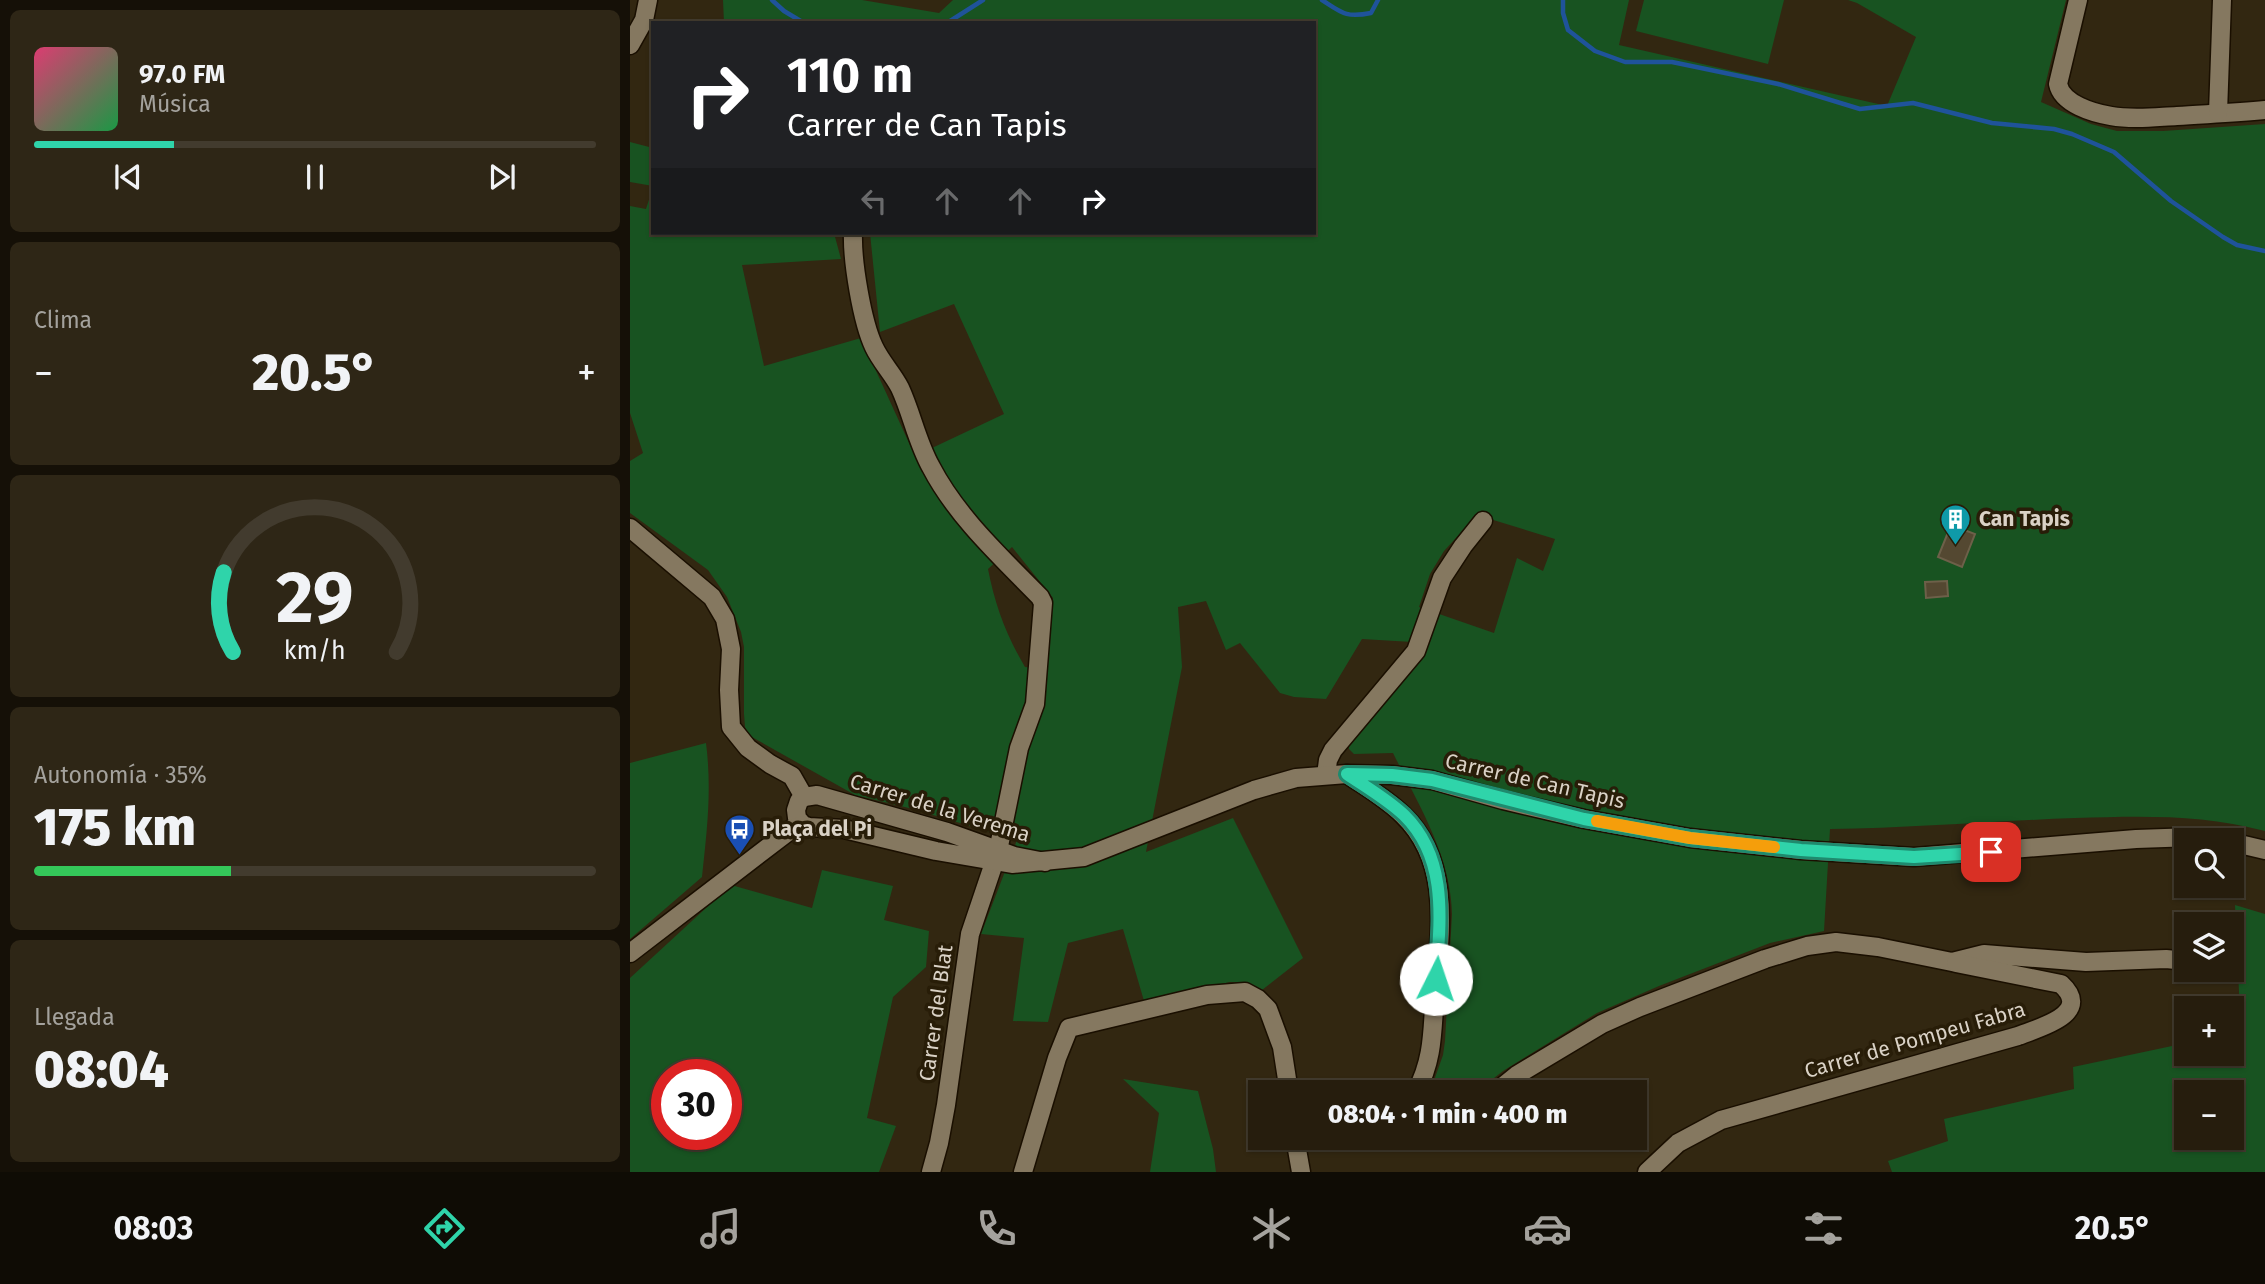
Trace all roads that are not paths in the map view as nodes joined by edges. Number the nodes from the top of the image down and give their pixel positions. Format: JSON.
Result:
{"nodes":[{"id":1,"x":648,"y":0,"type":"edge"},
{"id":2,"x":2078,"y":0,"type":"edge"},
{"id":3,"x":2222,"y":0,"type":"edge"},
{"id":4,"x":630,"y":45,"type":"edge"},
{"id":5,"x":2265,"y":110,"type":"edge"},
{"id":6,"x":2218,"y":113,"type":"junction"},
{"id":7,"x":853,"y":235,"type":"edge"},
{"id":8,"x":1483,"y":522,"type":"dead end"},
{"id":9,"x":630,"y":527,"type":"edge"},
{"id":10,"x":1347,"y":774,"type":"junction"},
{"id":11,"x":1326,"y":775,"type":"junction"},
{"id":12,"x":813,"y":797,"type":"junction"},
{"id":13,"x":810,"y":825,"type":"junction"},
{"id":14,"x":2174,"y":838,"type":"edge"},
{"id":15,"x":2244,"y":845,"type":"edge"},
{"id":16,"x":2265,"y":850,"type":"edge"},
{"id":17,"x":995,"y":856,"type":"junction"},
{"id":18,"x":630,"y":953,"type":"edge"},
{"id":19,"x":2174,"y":960,"type":"edge"},
{"id":20,"x":1952,"y":962,"type":"junction"},
{"id":21,"x":1287,"y":1080,"type":"edge"},
{"id":22,"x":1421,"y":1080,"type":"edge"},
{"id":23,"x":1511,"y":1080,"type":"edge"},
{"id":24,"x":1297,"y":1150,"type":"edge"},
{"id":25,"x":931,"y":1172,"type":"edge"},
{"id":26,"x":1023,"y":1172,"type":"edge"},
{"id":27,"x":1301,"y":1172,"type":"edge"},
{"id":28,"x":1647,"y":1172,"type":"edge"}],
"edges":[{"from":1,"to":4,"type":"street"},
{"from":2,"to":6,"type":"street"},
{"from":3,"to":6,"type":"street"},
{"from":5,"to":6,"type":"street"},
{"from":7,"to":17,"type":"street","name":"Carrer del Blat"},
{"from":8,"to":11,"type":"street"},
{"from":9,"to":12,"type":"street"},
{"from":10,"to":11,"type":"street","name":"Carrer de Can Tapis"},
{"from":10,"to":14,"type":"street","name":"Carrer de Can Tapis"},
{"from":10,"to":22,"type":"street"},
{"from":11,"to":17,"type":"street","name":"Carrer de Can Tapis"},
{"from":12,"to":13,"type":"street"},
{"from":12,"to":13,"type":"street"},
{"from":12,"to":17,"type":"street","name":"Carrer de la Verema"},
{"from":13,"to":17,"type":"street","name":"Carrer de Can Tapis"},
{"from":13,"to":18,"type":"street"},
{"from":15,"to":16,"type":"street"},
{"from":17,"to":25,"type":"street","name":"Carrer del Blat"},
{"from":19,"to":20,"type":"street"},
{"from":20,"to":23,"type":"street"},
{"from":20,"to":28,"type":"street","name":"Carrer de Pompeu Fabra"},
{"from":21,"to":26,"type":"street"},
{"from":24,"to":27,"type":"street"}]}
